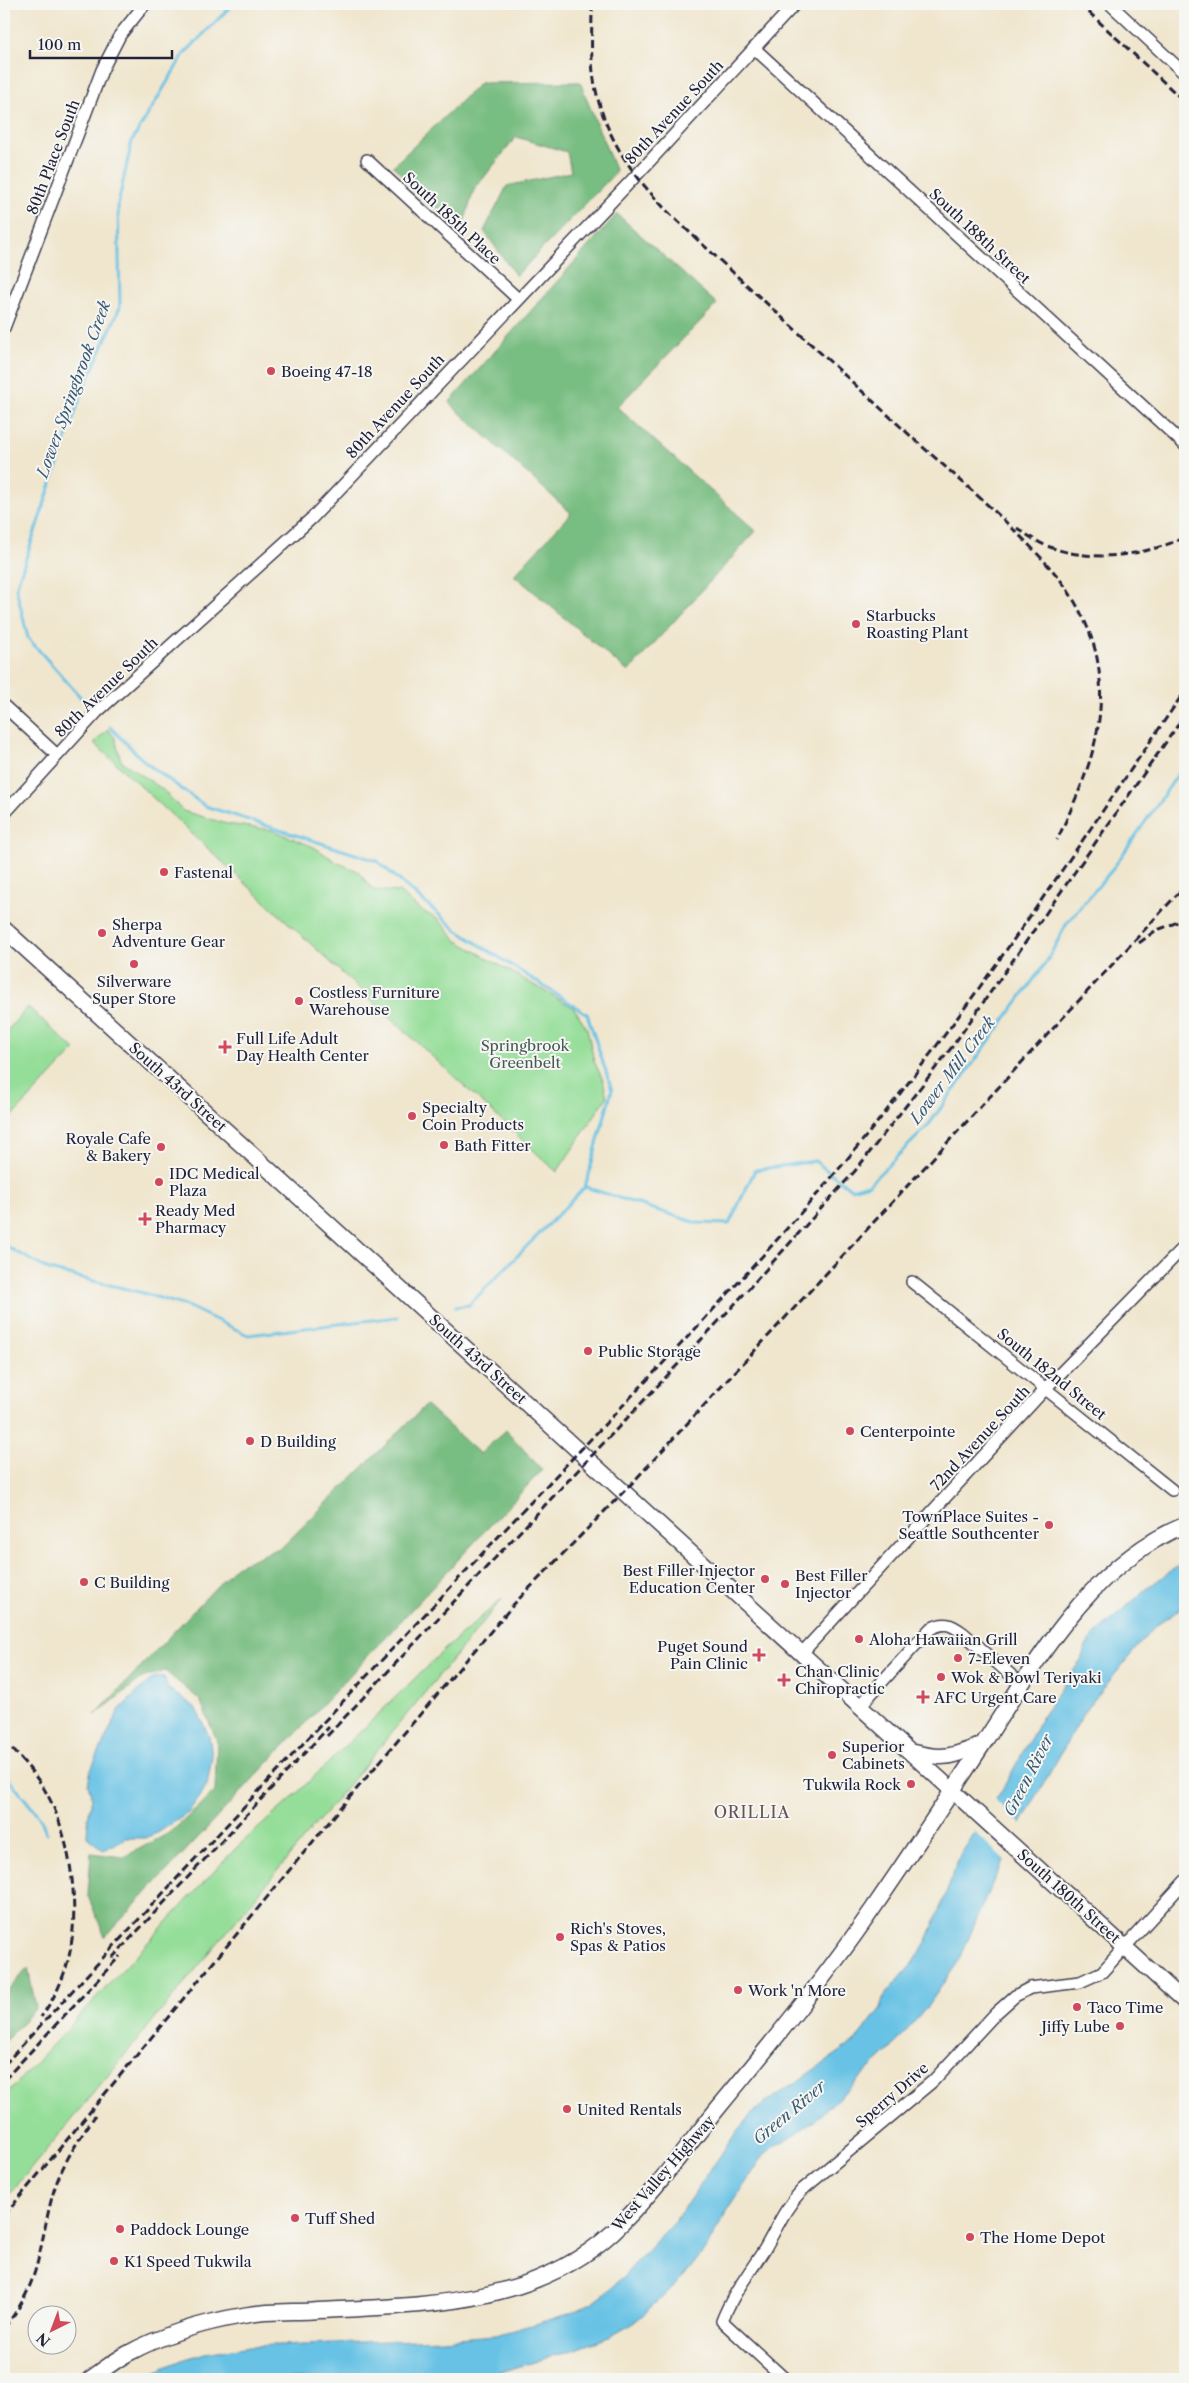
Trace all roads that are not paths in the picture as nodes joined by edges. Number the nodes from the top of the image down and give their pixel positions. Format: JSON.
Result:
{"nodes":[{"id":1,"x":145,"y":4,"type":"edge"},
{"id":2,"x":795,"y":4,"type":"edge"},
{"id":3,"x":1110,"y":4,"type":"edge"},
{"id":4,"x":754,"y":48,"type":"junction"},
{"id":5,"x":1185,"y":74,"type":"edge"},
{"id":6,"x":367,"y":160,"type":"dead end"},
{"id":7,"x":517,"y":298,"type":"junction"},
{"id":8,"x":4,"y":328,"type":"edge"},
{"id":9,"x":1185,"y":445,"type":"edge"},
{"id":10,"x":4,"y":706,"type":"edge"},
{"id":11,"x":57,"y":755,"type":"junction"},
{"id":12,"x":4,"y":814,"type":"edge"},
{"id":13,"x":4,"y":929,"type":"edge"},
{"id":14,"x":1185,"y":1246,"type":"edge"},
{"id":15,"x":912,"y":1282,"type":"dead end"},
{"id":16,"x":1046,"y":1388,"type":"junction"},
{"id":17,"x":1172,"y":1490,"type":"dead end"},
{"id":18,"x":1185,"y":1525,"type":"edge"},
{"id":19,"x":801,"y":1654,"type":"junction"},
{"id":20,"x":1021,"y":1684,"type":"junction"},
{"id":21,"x":860,"y":1706,"type":"junction"},
{"id":22,"x":982,"y":1745,"type":"junction"},
{"id":23,"x":909,"y":1751,"type":"junction"},
{"id":24,"x":952,"y":1789,"type":"junction"},
{"id":25,"x":1185,"y":1880,"type":"edge"},
{"id":26,"x":1126,"y":1947,"type":"junction"},
{"id":27,"x":1185,"y":2002,"type":"edge"},
{"id":28,"x":90,"y":2379,"type":"edge"},
{"id":29,"x":785,"y":2379,"type":"edge"}],
"edges":[{"from":1,"to":8,"type":"street","name":"80th Place South"},
{"from":2,"to":4,"type":"street","name":"80th Avenue South"},
{"from":3,"to":5,"type":"street"},
{"from":4,"to":7,"type":"street","name":"80th Avenue South"},
{"from":4,"to":9,"type":"street","name":"South 188th Street"},
{"from":6,"to":7,"type":"street","name":"South 185th Place"},
{"from":7,"to":11,"type":"street","name":"80th Avenue South"},
{"from":10,"to":11,"type":"street"},
{"from":11,"to":12,"type":"street","name":"80th Avenue South"},
{"from":13,"to":19,"type":"main road","name":"South 43rd Street"},
{"from":14,"to":16,"type":"street","name":"72nd Avenue South"},
{"from":15,"to":16,"type":"street","name":"South 182nd Street"},
{"from":16,"to":17,"type":"street","name":"South 182nd Street"},
{"from":16,"to":19,"type":"street","name":"72nd Avenue South"},
{"from":18,"to":20,"type":"main road"},
{"from":19,"to":21,"type":"main road","name":"South 43rd Street"},
{"from":20,"to":21,"type":"street"},
{"from":20,"to":22,"type":"main road"},
{"from":21,"to":23,"type":"main road","name":"South 43rd Street"},
{"from":22,"to":23,"type":"main road"},
{"from":22,"to":24,"type":"main road","name":"West Valley Highway"},
{"from":23,"to":24,"type":"main road","name":"South 43rd Street"},
{"from":24,"to":26,"type":"main road","name":"South 180th Street"},
{"from":24,"to":28,"type":"main road","name":"West Valley Highway"},
{"from":25,"to":26,"type":"street","name":"Sperry Drive"},
{"from":26,"to":27,"type":"main road","name":"South 180th Street"},
{"from":26,"to":29,"type":"street","name":"Sperry Drive"}]}
